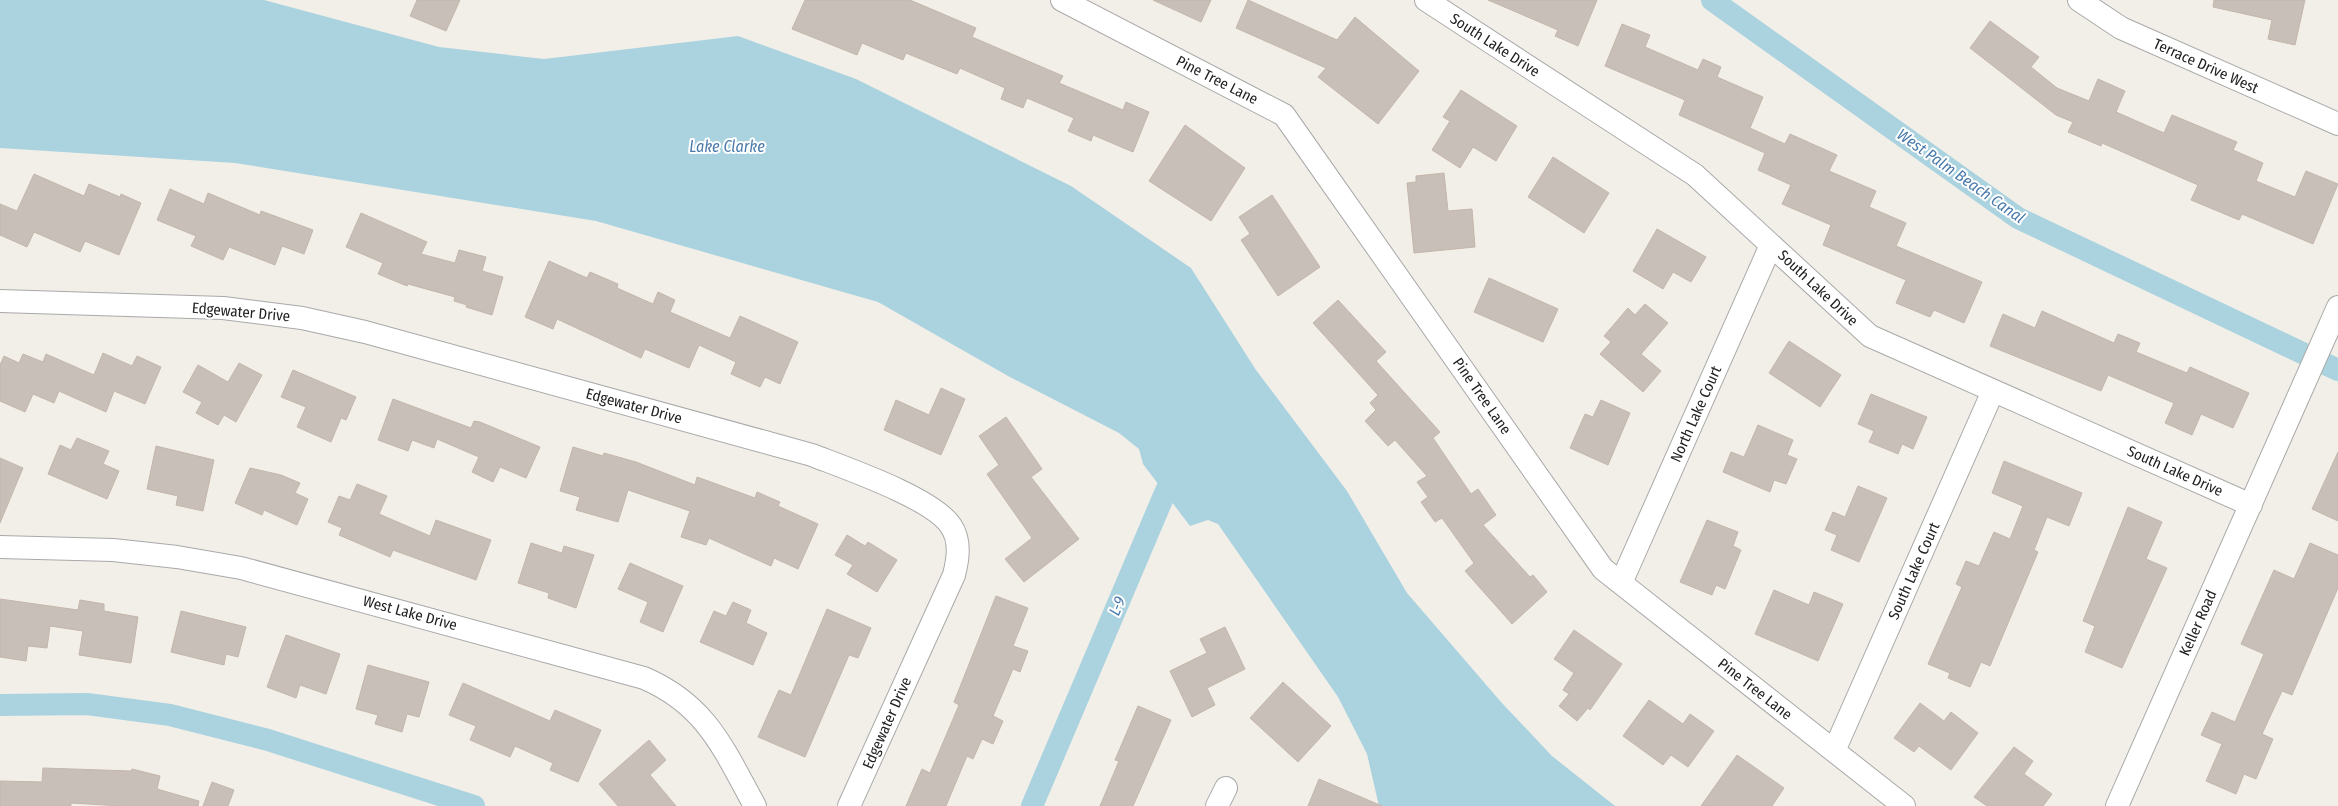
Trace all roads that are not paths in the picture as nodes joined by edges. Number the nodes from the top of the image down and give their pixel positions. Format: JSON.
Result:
{"nodes":[{"id":1,"x":1062,"y":0,"type":"edge"},
{"id":2,"x":1426,"y":0,"type":"edge"},
{"id":3,"x":2079,"y":0,"type":"edge"},
{"id":4,"x":2338,"y":124,"type":"edge"},
{"id":5,"x":1770,"y":245,"type":"junction"},
{"id":6,"x":0,"y":301,"type":"edge"},
{"id":7,"x":2334,"y":315,"type":"edge"},
{"id":8,"x":1994,"y":391,"type":"junction"},
{"id":9,"x":2251,"y":505,"type":"junction"},
{"id":10,"x":0,"y":547,"type":"edge"},
{"id":11,"x":1620,"y":583,"type":"junction"},
{"id":12,"x":1834,"y":751,"type":"junction"},
{"id":13,"x":755,"y":806,"type":"edge"},
{"id":14,"x":849,"y":806,"type":"edge"},
{"id":15,"x":1904,"y":806,"type":"edge"},
{"id":16,"x":2117,"y":806,"type":"edge"}],
"edges":[{"from":1,"to":11,"type":"street","name":"Pine Tree Lane"},
{"from":2,"to":5,"type":"street","name":"South Lake Drive"},
{"from":3,"to":4,"type":"street","name":"Terrace Drive West"},
{"from":5,"to":8,"type":"street","name":"South Lake Drive"},
{"from":5,"to":11,"type":"street","name":"North Lake Court"},
{"from":6,"to":14,"type":"street","name":"Edgewater Drive"},
{"from":7,"to":9,"type":"street","name":"Keller Road"},
{"from":8,"to":9,"type":"street","name":"South Lake Drive"},
{"from":8,"to":12,"type":"street","name":"South Lake Court"},
{"from":9,"to":16,"type":"street","name":"Keller Road"},
{"from":10,"to":13,"type":"street","name":"West Lake Drive"},
{"from":11,"to":12,"type":"street","name":"Pine Tree Lane"},
{"from":12,"to":15,"type":"street","name":"Pine Tree Lane"}]}
